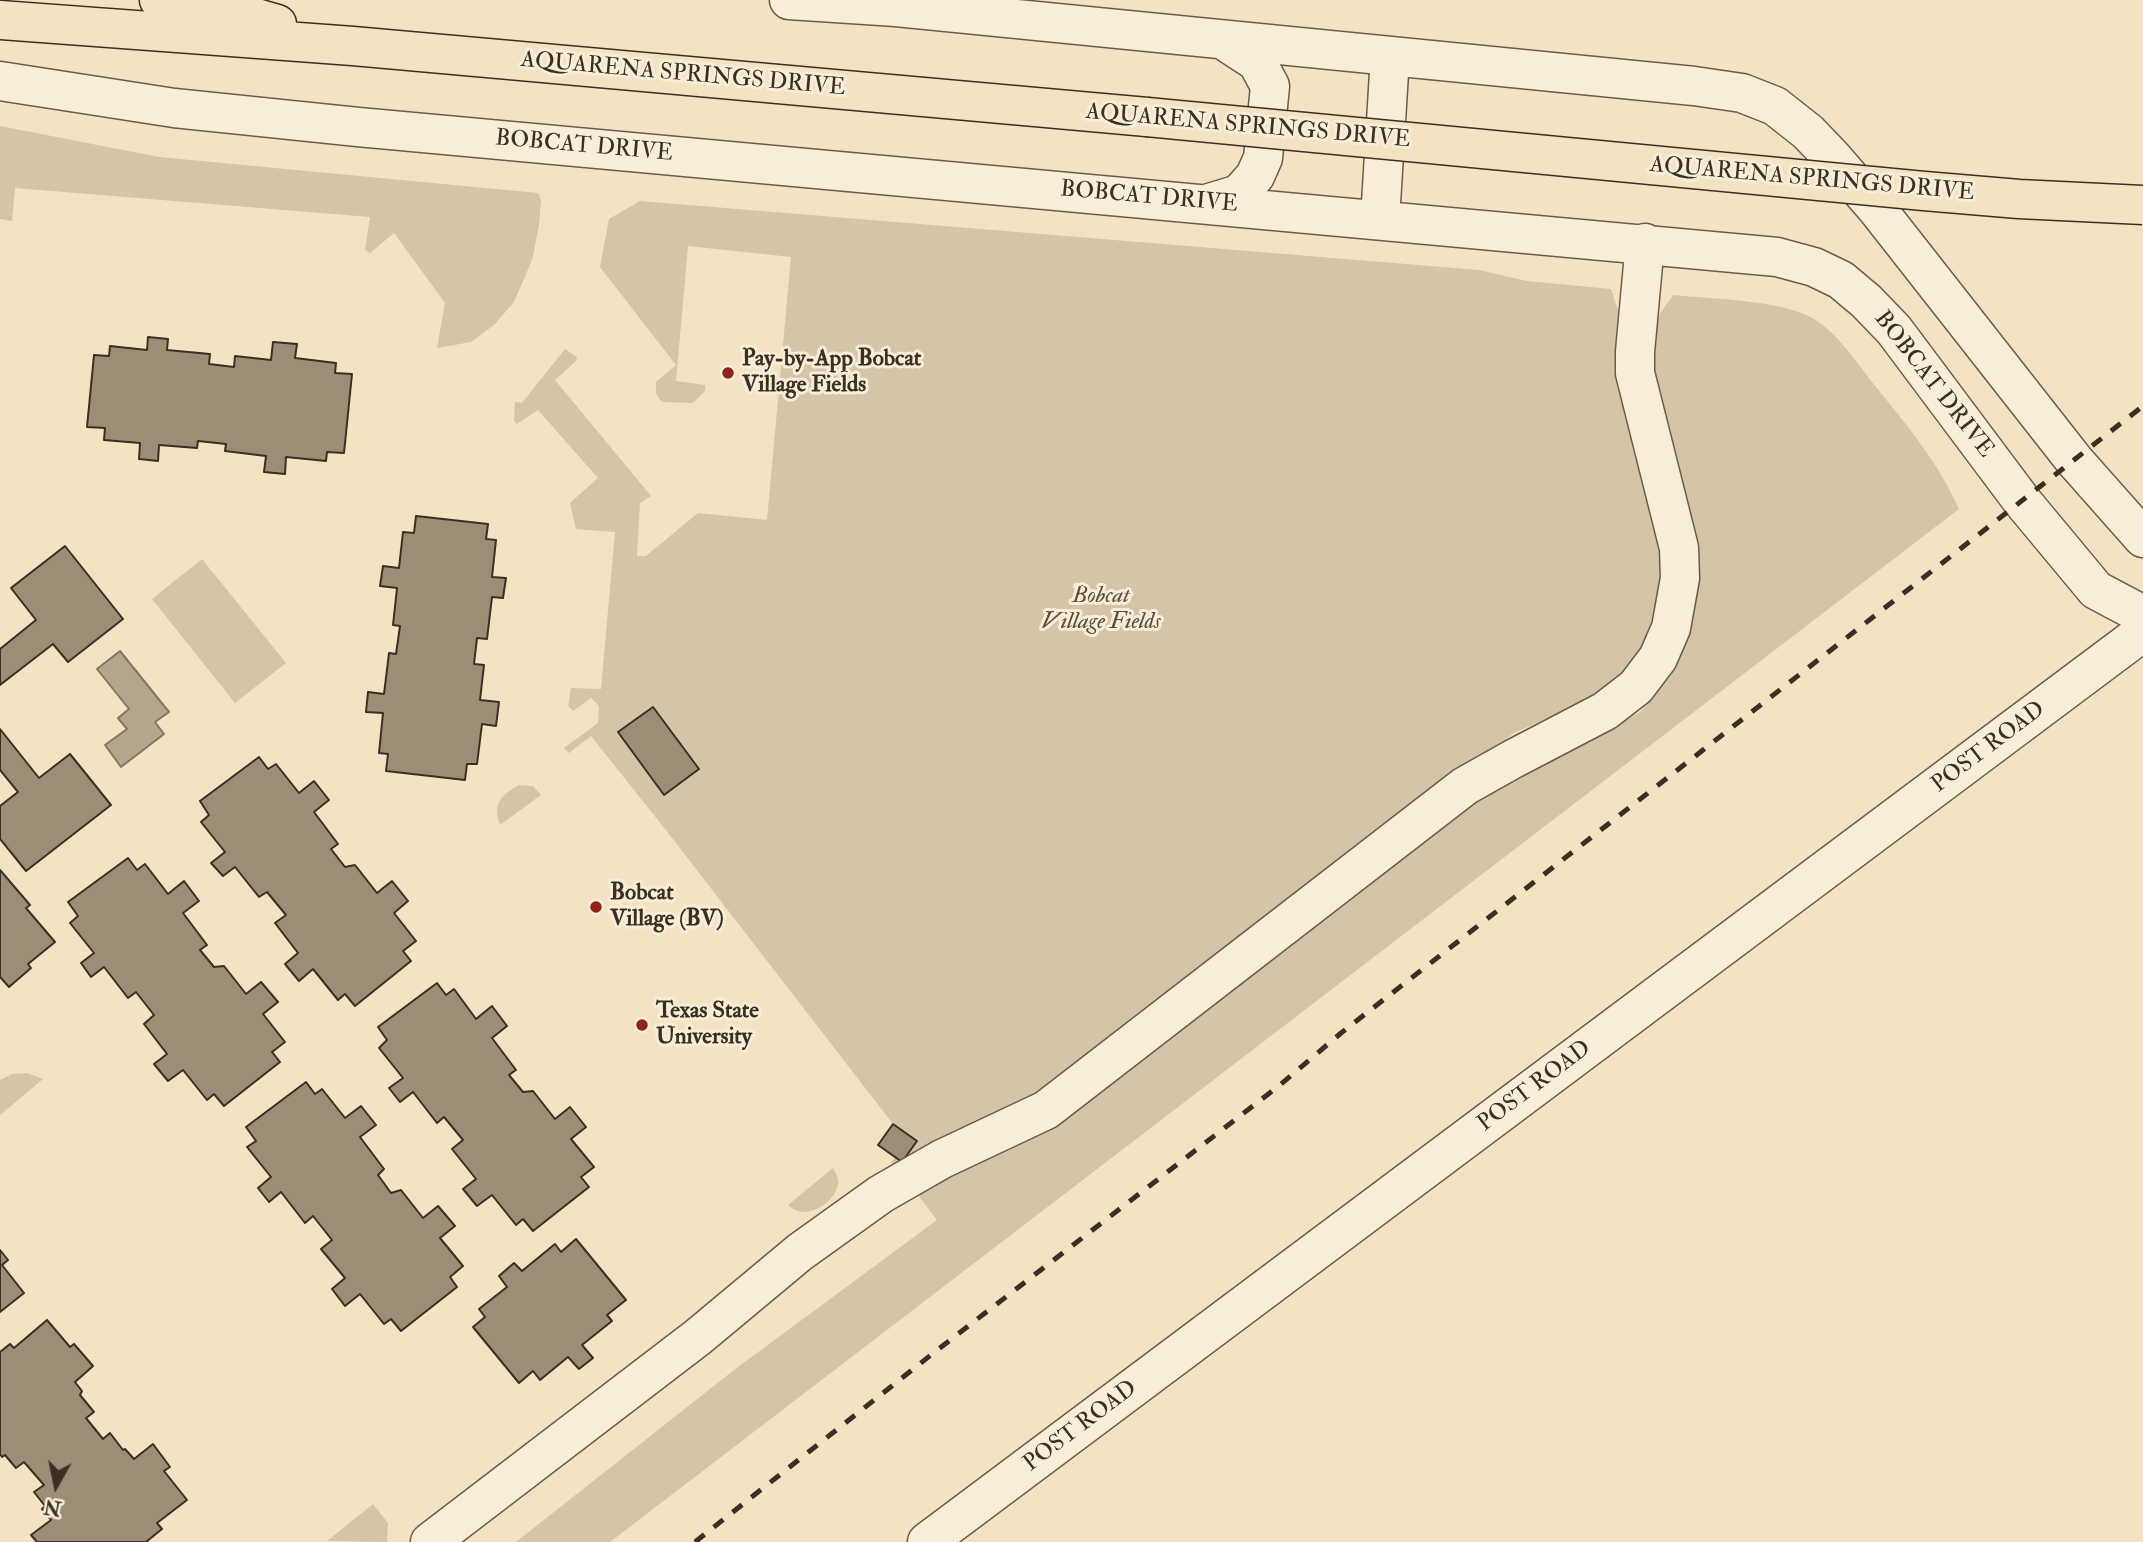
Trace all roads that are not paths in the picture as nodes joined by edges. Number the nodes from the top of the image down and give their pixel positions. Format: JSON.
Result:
{"nodes":[{"id":1,"x":159,"y":0,"type":"edge"},
{"id":2,"x":789,"y":0,"type":"edge"},
{"id":3,"x":0,"y":20,"type":"edge"},
{"id":4,"x":1225,"y":41,"type":"junction"},
{"id":5,"x":353,"y":46,"type":"junction"},
{"id":6,"x":1390,"y":56,"type":"junction"},
{"id":7,"x":0,"y":81,"type":"edge"},
{"id":8,"x":1206,"y":204,"type":"junction"},
{"id":9,"x":2143,"y":205,"type":"edge"},
{"id":10,"x":1380,"y":220,"type":"junction"},
{"id":11,"x":1645,"y":243,"type":"junction"},
{"id":12,"x":2143,"y":538,"type":"edge"},
{"id":13,"x":2143,"y":615,"type":"edge"},
{"id":14,"x":2143,"y":632,"type":"edge"},
{"id":15,"x":937,"y":1539,"type":"edge"},
{"id":16,"x":430,"y":1542,"type":"edge"}],
"edges":[{"from":1,"to":5,"type":"main road","name":"AQUARENA SPRINGS DRIVE"},
{"from":2,"to":4,"type":"street"},
{"from":3,"to":5,"type":"main road","name":"AQUARENA SPRINGS DRIVE"},
{"from":4,"to":6,"type":"street"},
{"from":4,"to":8,"type":"street"},
{"from":5,"to":9,"type":"main road","name":"AQUARENA SPRINGS DRIVE","bridge":true},
{"from":6,"to":10,"type":"street"},
{"from":6,"to":12,"type":"street"},
{"from":7,"to":8,"type":"street","name":"BOBCAT DRIVE"},
{"from":8,"to":10,"type":"street","name":"BOBCAT DRIVE"},
{"from":10,"to":11,"type":"street","name":"BOBCAT DRIVE"},
{"from":11,"to":13,"type":"street","name":"BOBCAT DRIVE"},
{"from":11,"to":16,"type":"street"},
{"from":14,"to":15,"type":"street","name":"POST ROAD"}]}
